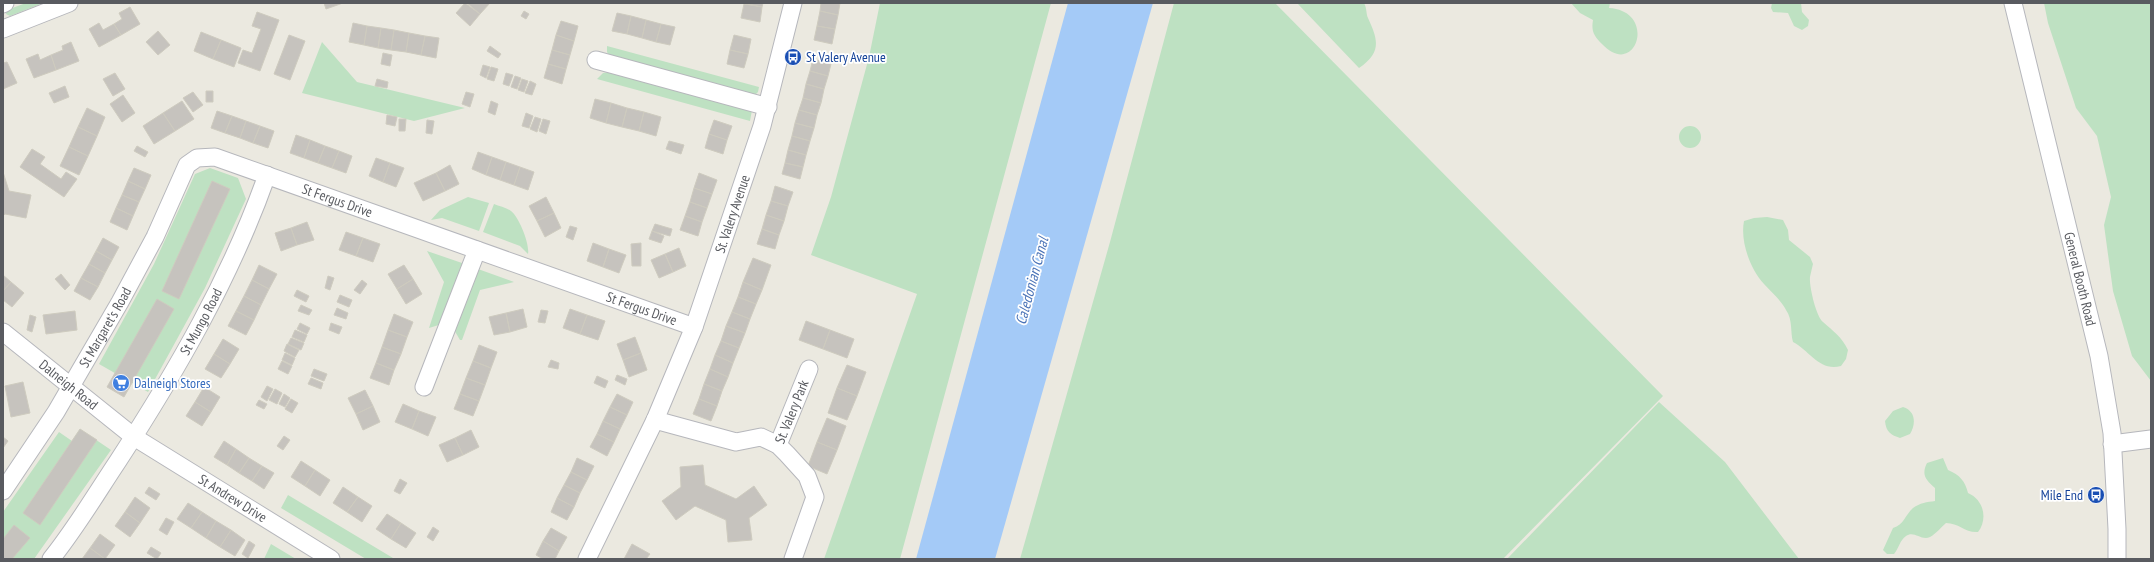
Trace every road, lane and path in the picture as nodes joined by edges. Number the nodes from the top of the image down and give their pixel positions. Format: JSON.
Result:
{"nodes":[{"id":1,"x":69,"y":3,"type":"edge"},
{"id":2,"x":792,"y":3,"type":"edge"},
{"id":3,"x":2013,"y":3,"type":"edge"},
{"id":4,"x":3,"y":29,"type":"edge"},
{"id":5,"x":596,"y":60,"type":"dead end"},
{"id":6,"x":768,"y":107,"type":"junction"},
{"id":7,"x":196,"y":158,"type":"joint"},
{"id":8,"x":267,"y":175,"type":"junction"},
{"id":9,"x":477,"y":250,"type":"junction"},
{"id":10,"x":694,"y":327,"type":"junction"},
{"id":11,"x":3,"y":332,"type":"edge"},
{"id":12,"x":809,"y":370,"type":"dead end"},
{"id":13,"x":71,"y":387,"type":"junction"},
{"id":14,"x":424,"y":387,"type":"dead end"},
{"id":15,"x":655,"y":420,"type":"junction"},
{"id":16,"x":134,"y":437,"type":"junction"},
{"id":17,"x":2151,"y":439,"type":"edge"},
{"id":18,"x":2112,"y":444,"type":"junction"},
{"id":19,"x":778,"y":445,"type":"junction"},
{"id":20,"x":3,"y":491,"type":"edge"},
{"id":21,"x":51,"y":559,"type":"edge"},
{"id":22,"x":331,"y":559,"type":"edge"},
{"id":23,"x":587,"y":559,"type":"edge"},
{"id":24,"x":793,"y":559,"type":"edge"},
{"id":25,"x":2117,"y":559,"type":"edge"}],
"edges":[{"from":1,"to":4,"type":"street"},
{"from":2,"to":6,"type":"street","name":"St. Valery Avenue"},
{"from":3,"to":18,"type":"street","name":"General Booth Road"},
{"from":5,"to":6,"type":"street"},
{"from":6,"to":10,"type":"street","name":"St. Valery Avenue"},
{"from":7,"to":8,"type":"street","name":"St Fergus Drive"},
{"from":7,"to":13,"type":"street","name":"St Margaret's Road"},
{"from":8,"to":9,"type":"street","name":"St Fergus Drive"},
{"from":8,"to":16,"type":"street","name":"St Mungo Road"},
{"from":9,"to":10,"type":"street","name":"St Fergus Drive"},
{"from":9,"to":14,"type":"street"},
{"from":10,"to":15,"type":"street","name":"St. Valery Avenue"},
{"from":11,"to":13,"type":"street","name":"Dalneigh Road"},
{"from":12,"to":19,"type":"street","name":"St. Valery Park"},
{"from":13,"to":16,"type":"street","name":"Dalneigh Road"},
{"from":13,"to":20,"type":"street","name":"St Margaret's Road"},
{"from":15,"to":19,"type":"street"},
{"from":15,"to":23,"type":"street","name":"St. Valery Avenue"},
{"from":16,"to":21,"type":"street","name":"St Mungo Road"},
{"from":16,"to":22,"type":"street","name":"St Andrew Drive"},
{"from":17,"to":18,"type":"street"},
{"from":18,"to":25,"type":"street","name":"General Booth Road"},
{"from":19,"to":24,"type":"street","name":"St. Valery Park"}]}
